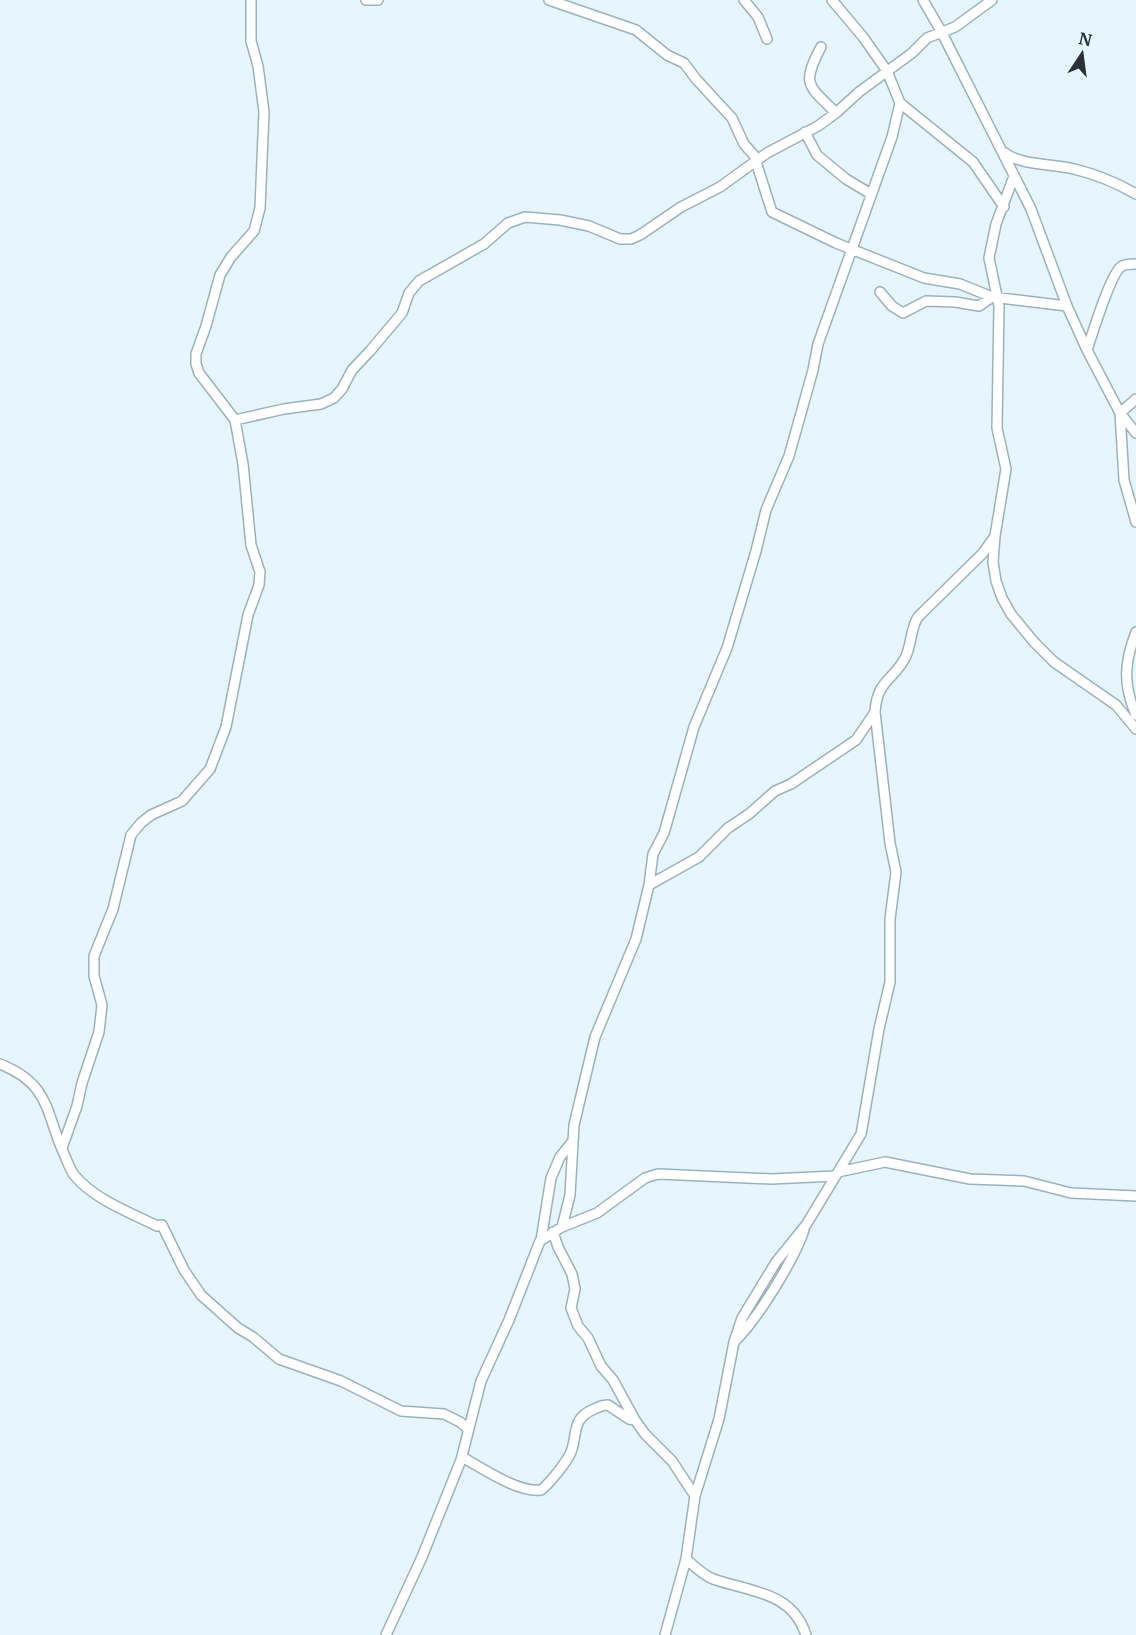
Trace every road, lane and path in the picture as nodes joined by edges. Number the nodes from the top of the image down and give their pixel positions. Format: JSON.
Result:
{"nodes":[{"id":1,"x":251,"y":0,"type":"edge"},
{"id":2,"x":366,"y":0,"type":"edge"},
{"id":3,"x":378,"y":0,"type":"edge"},
{"id":4,"x":549,"y":0,"type":"edge"},
{"id":5,"x":744,"y":0,"type":"edge"},
{"id":6,"x":832,"y":0,"type":"edge"},
{"id":7,"x":923,"y":0,"type":"edge"},
{"id":8,"x":992,"y":0,"type":"edge"},
{"id":9,"x":942,"y":31,"type":"junction"},
{"id":10,"x":767,"y":39,"type":"dead end"},
{"id":11,"x":821,"y":47,"type":"dead end"},
{"id":12,"x":887,"y":71,"type":"junction"},
{"id":13,"x":900,"y":103,"type":"junction"},
{"id":14,"x":836,"y":113,"type":"junction"},
{"id":15,"x":805,"y":132,"type":"junction"},
{"id":16,"x":1004,"y":152,"type":"junction"},
{"id":17,"x":757,"y":161,"type":"junction"},
{"id":18,"x":1014,"y":176,"type":"junction"},
{"id":19,"x":871,"y":194,"type":"junction"},
{"id":20,"x":1136,"y":194,"type":"edge"},
{"id":21,"x":1004,"y":207,"type":"junction"},
{"id":22,"x":851,"y":249,"type":"junction"},
{"id":23,"x":1136,"y":264,"type":"edge"},
{"id":24,"x":880,"y":292,"type":"dead end"},
{"id":25,"x":995,"y":297,"type":"junction"},
{"id":26,"x":1067,"y":306,"type":"junction"},
{"id":27,"x":1087,"y":350,"type":"junction"},
{"id":28,"x":1136,"y":399,"type":"edge"},
{"id":29,"x":1120,"y":413,"type":"junction"},
{"id":30,"x":235,"y":420,"type":"junction"},
{"id":31,"x":1136,"y":432,"type":"edge"},
{"id":32,"x":1136,"y":522,"type":"edge"},
{"id":33,"x":995,"y":536,"type":"junction"},
{"id":34,"x":1136,"y":632,"type":"edge"},
{"id":35,"x":875,"y":712,"type":"junction"},
{"id":36,"x":1136,"y":715,"type":"edge"},
{"id":37,"x":1136,"y":729,"type":"edge"},
{"id":38,"x":650,"y":885,"type":"junction"},
{"id":39,"x":0,"y":1064,"type":"edge"},
{"id":40,"x":573,"y":1142,"type":"junction"},
{"id":41,"x":62,"y":1148,"type":"junction"},
{"id":42,"x":837,"y":1174,"type":"junction"},
{"id":43,"x":1136,"y":1196,"type":"edge"},
{"id":44,"x":558,"y":1230,"type":"junction"},
{"id":45,"x":541,"y":1240,"type":"junction"},
{"id":46,"x":635,"y":1420,"type":"junction"},
{"id":47,"x":467,"y":1428,"type":"junction"},
{"id":48,"x":462,"y":1457,"type":"junction"},
{"id":49,"x":695,"y":1496,"type":"junction"},
{"id":50,"x":686,"y":1559,"type":"junction"},
{"id":51,"x":386,"y":1635,"type":"edge"},
{"id":52,"x":665,"y":1635,"type":"edge"},
{"id":53,"x":806,"y":1635,"type":"edge"}],
"edges":[{"from":1,"to":30,"type":"street"},
{"from":2,"to":3,"type":"street"},
{"from":4,"to":17,"type":"street"},
{"from":5,"to":10,"type":"street"},
{"from":6,"to":12,"type":"street"},
{"from":7,"to":9,"type":"street"},
{"from":8,"to":9,"type":"street"},
{"from":9,"to":12,"type":"street"},
{"from":9,"to":16,"type":"street"},
{"from":11,"to":14,"type":"street"},
{"from":12,"to":13,"type":"street"},
{"from":12,"to":14,"type":"street"},
{"from":13,"to":19,"type":"street"},
{"from":13,"to":21,"type":"street"},
{"from":14,"to":15,"type":"street"},
{"from":15,"to":17,"type":"street"},
{"from":15,"to":19,"type":"street"},
{"from":16,"to":18,"type":"street"},
{"from":16,"to":20,"type":"street"},
{"from":17,"to":22,"type":"street"},
{"from":17,"to":30,"type":"street"},
{"from":18,"to":21,"type":"street"},
{"from":18,"to":26,"type":"street"},
{"from":19,"to":22,"type":"street"},
{"from":21,"to":25,"type":"street"},
{"from":22,"to":25,"type":"street"},
{"from":22,"to":38,"type":"street"},
{"from":23,"to":27,"type":"street"},
{"from":24,"to":25,"type":"street"},
{"from":25,"to":26,"type":"street"},
{"from":25,"to":33,"type":"street"},
{"from":26,"to":27,"type":"street"},
{"from":27,"to":29,"type":"street"},
{"from":28,"to":29,"type":"street"},
{"from":29,"to":31,"type":"street"},
{"from":29,"to":32,"type":"street"},
{"from":30,"to":41,"type":"street"},
{"from":33,"to":35,"type":"street"},
{"from":33,"to":37,"type":"street"},
{"from":34,"to":36,"type":"street"},
{"from":35,"to":38,"type":"street"},
{"from":35,"to":42,"type":"street"},
{"from":38,"to":40,"type":"street"},
{"from":39,"to":41,"type":"street"},
{"from":40,"to":44,"type":"street"},
{"from":40,"to":45,"type":"street"},
{"from":41,"to":47,"type":"street"},
{"from":42,"to":43,"type":"street"},
{"from":42,"to":44,"type":"street"},
{"from":42,"to":49,"type":"street"},
{"from":44,"to":45,"type":"street"},
{"from":44,"to":46,"type":"street"},
{"from":45,"to":47,"type":"street"},
{"from":46,"to":48,"type":"street"},
{"from":46,"to":49,"type":"street"},
{"from":47,"to":48,"type":"street"},
{"from":48,"to":51,"type":"street"},
{"from":49,"to":50,"type":"street"},
{"from":50,"to":52,"type":"street"},
{"from":50,"to":53,"type":"street"}]}
